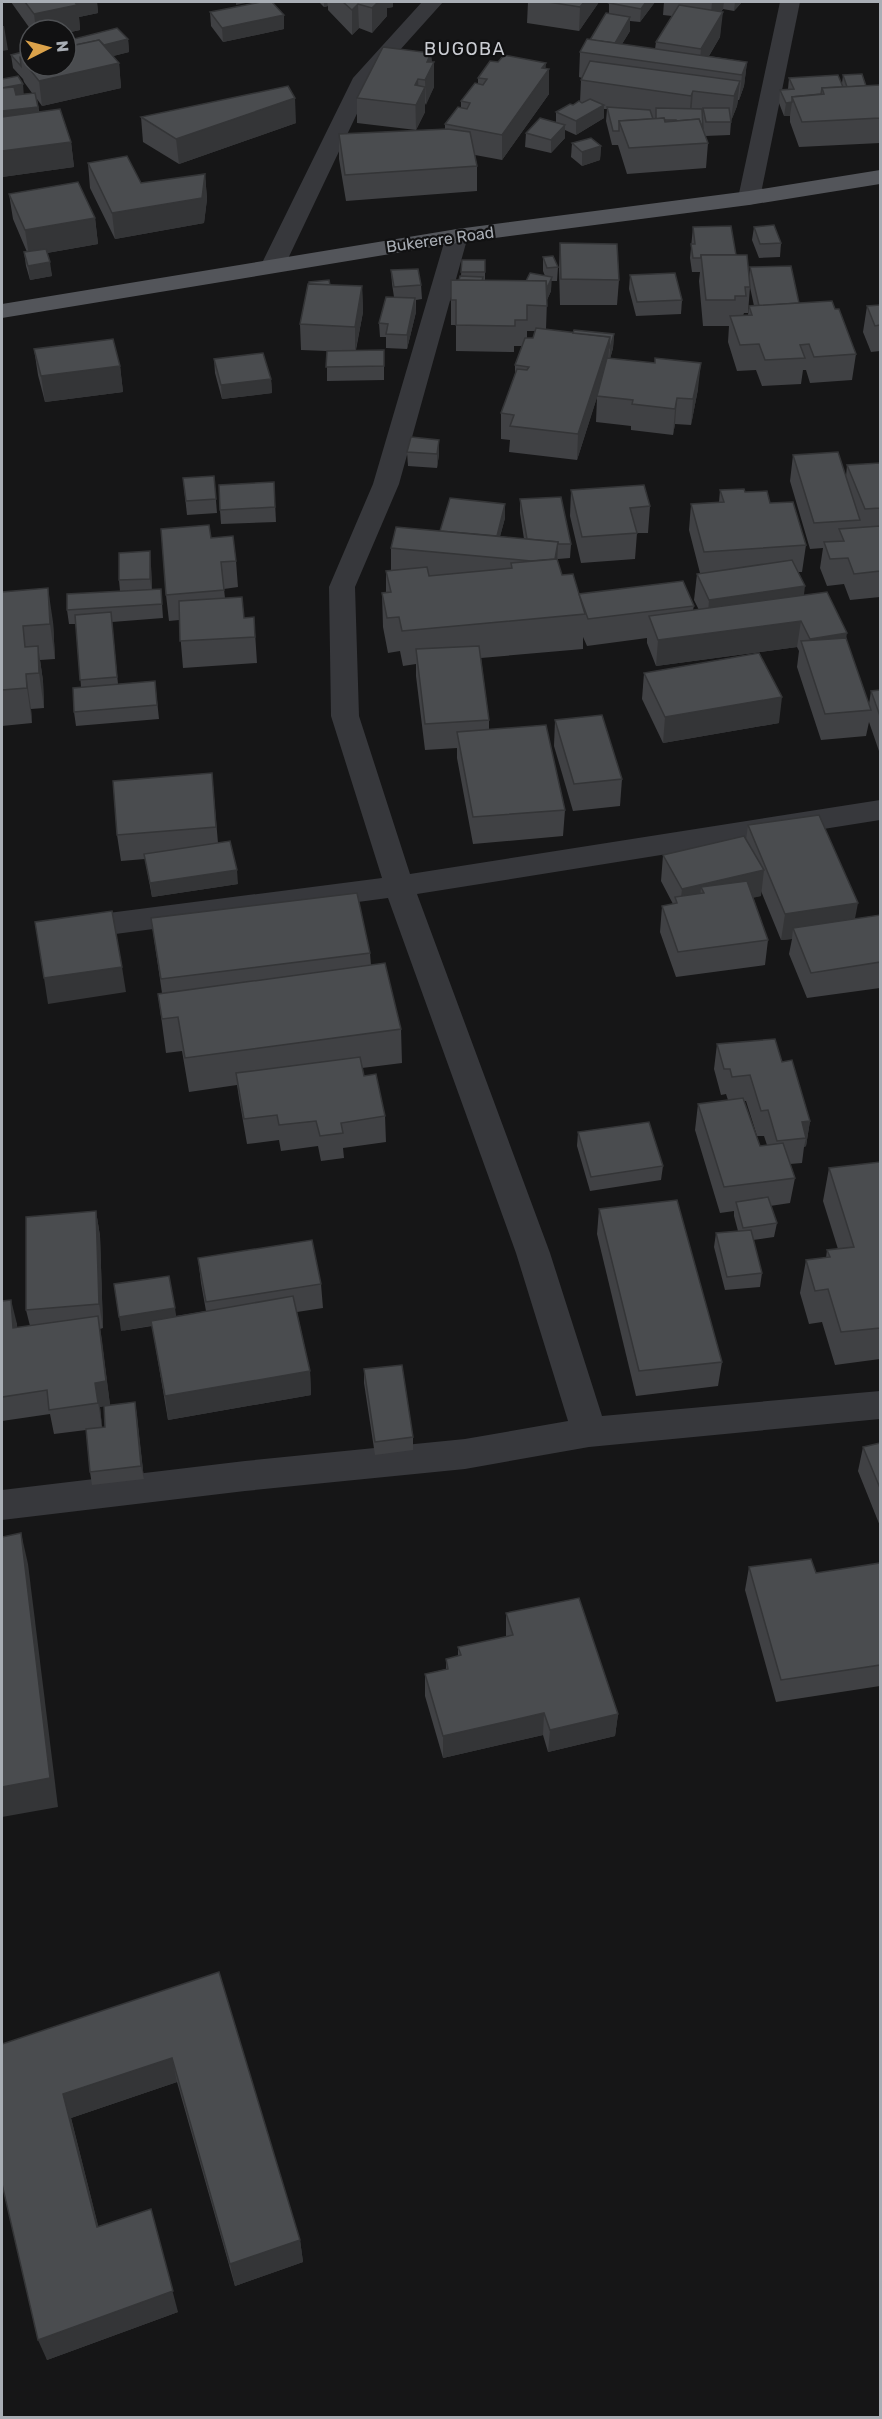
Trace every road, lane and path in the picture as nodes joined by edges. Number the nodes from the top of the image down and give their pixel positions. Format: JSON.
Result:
{"nodes":[{"id":1,"x":433,"y":2,"type":"edge"},
{"id":2,"x":790,"y":2,"type":"edge"},
{"id":3,"x":880,"y":177,"type":"edge"},
{"id":4,"x":749,"y":198,"type":"junction"},
{"id":5,"x":457,"y":236,"type":"junction"},
{"id":6,"x":273,"y":265,"type":"junction"},
{"id":7,"x":2,"y":311,"type":"edge"},
{"id":8,"x":880,"y":810,"type":"edge"},
{"id":9,"x":399,"y":886,"type":"junction"},
{"id":10,"x":85,"y":927,"type":"edge"},
{"id":11,"x":880,"y":1405,"type":"edge"},
{"id":12,"x":589,"y":1432,"type":"junction"},
{"id":13,"x":2,"y":1505,"type":"edge"}],
"edges":[{"from":1,"to":6,"type":"street"},
{"from":2,"to":4,"type":"street"},
{"from":3,"to":4,"type":"main road","name":"Bukerere Road"},
{"from":4,"to":5,"type":"main road","name":"Bukerere Road"},
{"from":5,"to":6,"type":"main road","name":"Bukerere Road"},
{"from":5,"to":9,"type":"street"},
{"from":6,"to":7,"type":"main road","name":"Bukerere Road"},
{"from":8,"to":9,"type":"street"},
{"from":9,"to":10,"type":"street"},
{"from":9,"to":12,"type":"street"},
{"from":11,"to":12,"type":"street"},
{"from":12,"to":13,"type":"street"}]}
